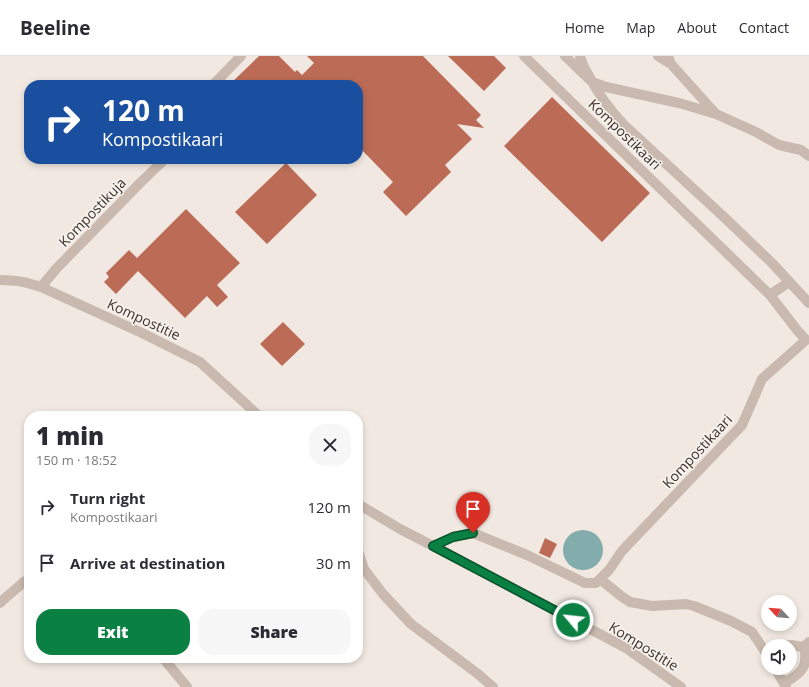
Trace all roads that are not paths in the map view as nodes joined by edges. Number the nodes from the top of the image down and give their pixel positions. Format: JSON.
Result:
{"nodes":[{"id":1,"x":241,"y":56,"type":"edge"},
{"id":2,"x":524,"y":56,"type":"edge"},
{"id":3,"x":565,"y":56,"type":"edge"},
{"id":4,"x":580,"y":56,"type":"edge"},
{"id":5,"x":658,"y":56,"type":"edge"},
{"id":6,"x":669,"y":60,"type":"edge"},
{"id":7,"x":218,"y":80,"type":"edge"},
{"id":8,"x":592,"y":82,"type":"junction"},
{"id":9,"x":716,"y":114,"type":"junction"},
{"id":10,"x":809,"y":156,"type":"edge"},
{"id":11,"x":160,"y":164,"type":"edge"},
{"id":12,"x":0,"y":280,"type":"edge"},
{"id":13,"x":789,"y":282,"type":"junction"},
{"id":14,"x":41,"y":287,"type":"junction"},
{"id":15,"x":770,"y":295,"type":"junction"},
{"id":16,"x":809,"y":304,"type":"edge"},
{"id":17,"x":807,"y":342,"type":"edge"},
{"id":18,"x":254,"y":411,"type":"edge"},
{"id":19,"x":363,"y":508,"type":"edge"},
{"id":20,"x":433,"y":546,"type":"junction"},
{"id":21,"x":363,"y":566,"type":"edge"},
{"id":22,"x":600,"y":578,"type":"junction"},
{"id":23,"x":24,"y":582,"type":"edge"},
{"id":24,"x":0,"y":603,"type":"edge"},
{"id":25,"x":807,"y":644,"type":"edge"},
{"id":26,"x":797,"y":645,"type":"edge"},
{"id":27,"x":761,"y":646,"type":"edge"},
{"id":28,"x":167,"y":663,"type":"edge"},
{"id":29,"x":779,"y":675,"type":"edge"},
{"id":30,"x":785,"y":685,"type":"edge"},
{"id":31,"x":187,"y":687,"type":"edge"},
{"id":32,"x":493,"y":687,"type":"edge"},
{"id":33,"x":682,"y":687,"type":"edge"}],
"edges":[{"from":1,"to":7,"type":"street"},
{"from":2,"to":15,"type":"street","name":"Kompostikaari"},
{"from":3,"to":8,"type":"street"},
{"from":4,"to":8,"type":"street"},
{"from":5,"to":6,"type":"street"},
{"from":6,"to":9,"type":"street"},
{"from":8,"to":9,"type":"street"},
{"from":8,"to":13,"type":"street"},
{"from":9,"to":10,"type":"street"},
{"from":11,"to":14,"type":"street","name":"Kompostikuja"},
{"from":12,"to":14,"type":"street","name":"Kompostitie"},
{"from":13,"to":15,"type":"street"},
{"from":13,"to":16,"type":"street"},
{"from":14,"to":18,"type":"street","name":"Kompostitie"},
{"from":15,"to":17,"type":"street","name":"Kompostikaari"},
{"from":17,"to":22,"type":"street","name":"Kompostikaari"},
{"from":19,"to":20,"type":"street","name":"Kompostitie"},
{"from":20,"to":22,"type":"street"},
{"from":20,"to":33,"type":"street","name":"Kompostitie"},
{"from":21,"to":32,"type":"street"},
{"from":22,"to":27,"type":"street"},
{"from":23,"to":24,"type":"street"},
{"from":25,"to":26,"type":"street"},
{"from":25,"to":30,"type":"street"},
{"from":28,"to":31,"type":"street"},
{"from":29,"to":30,"type":"street"}]}
